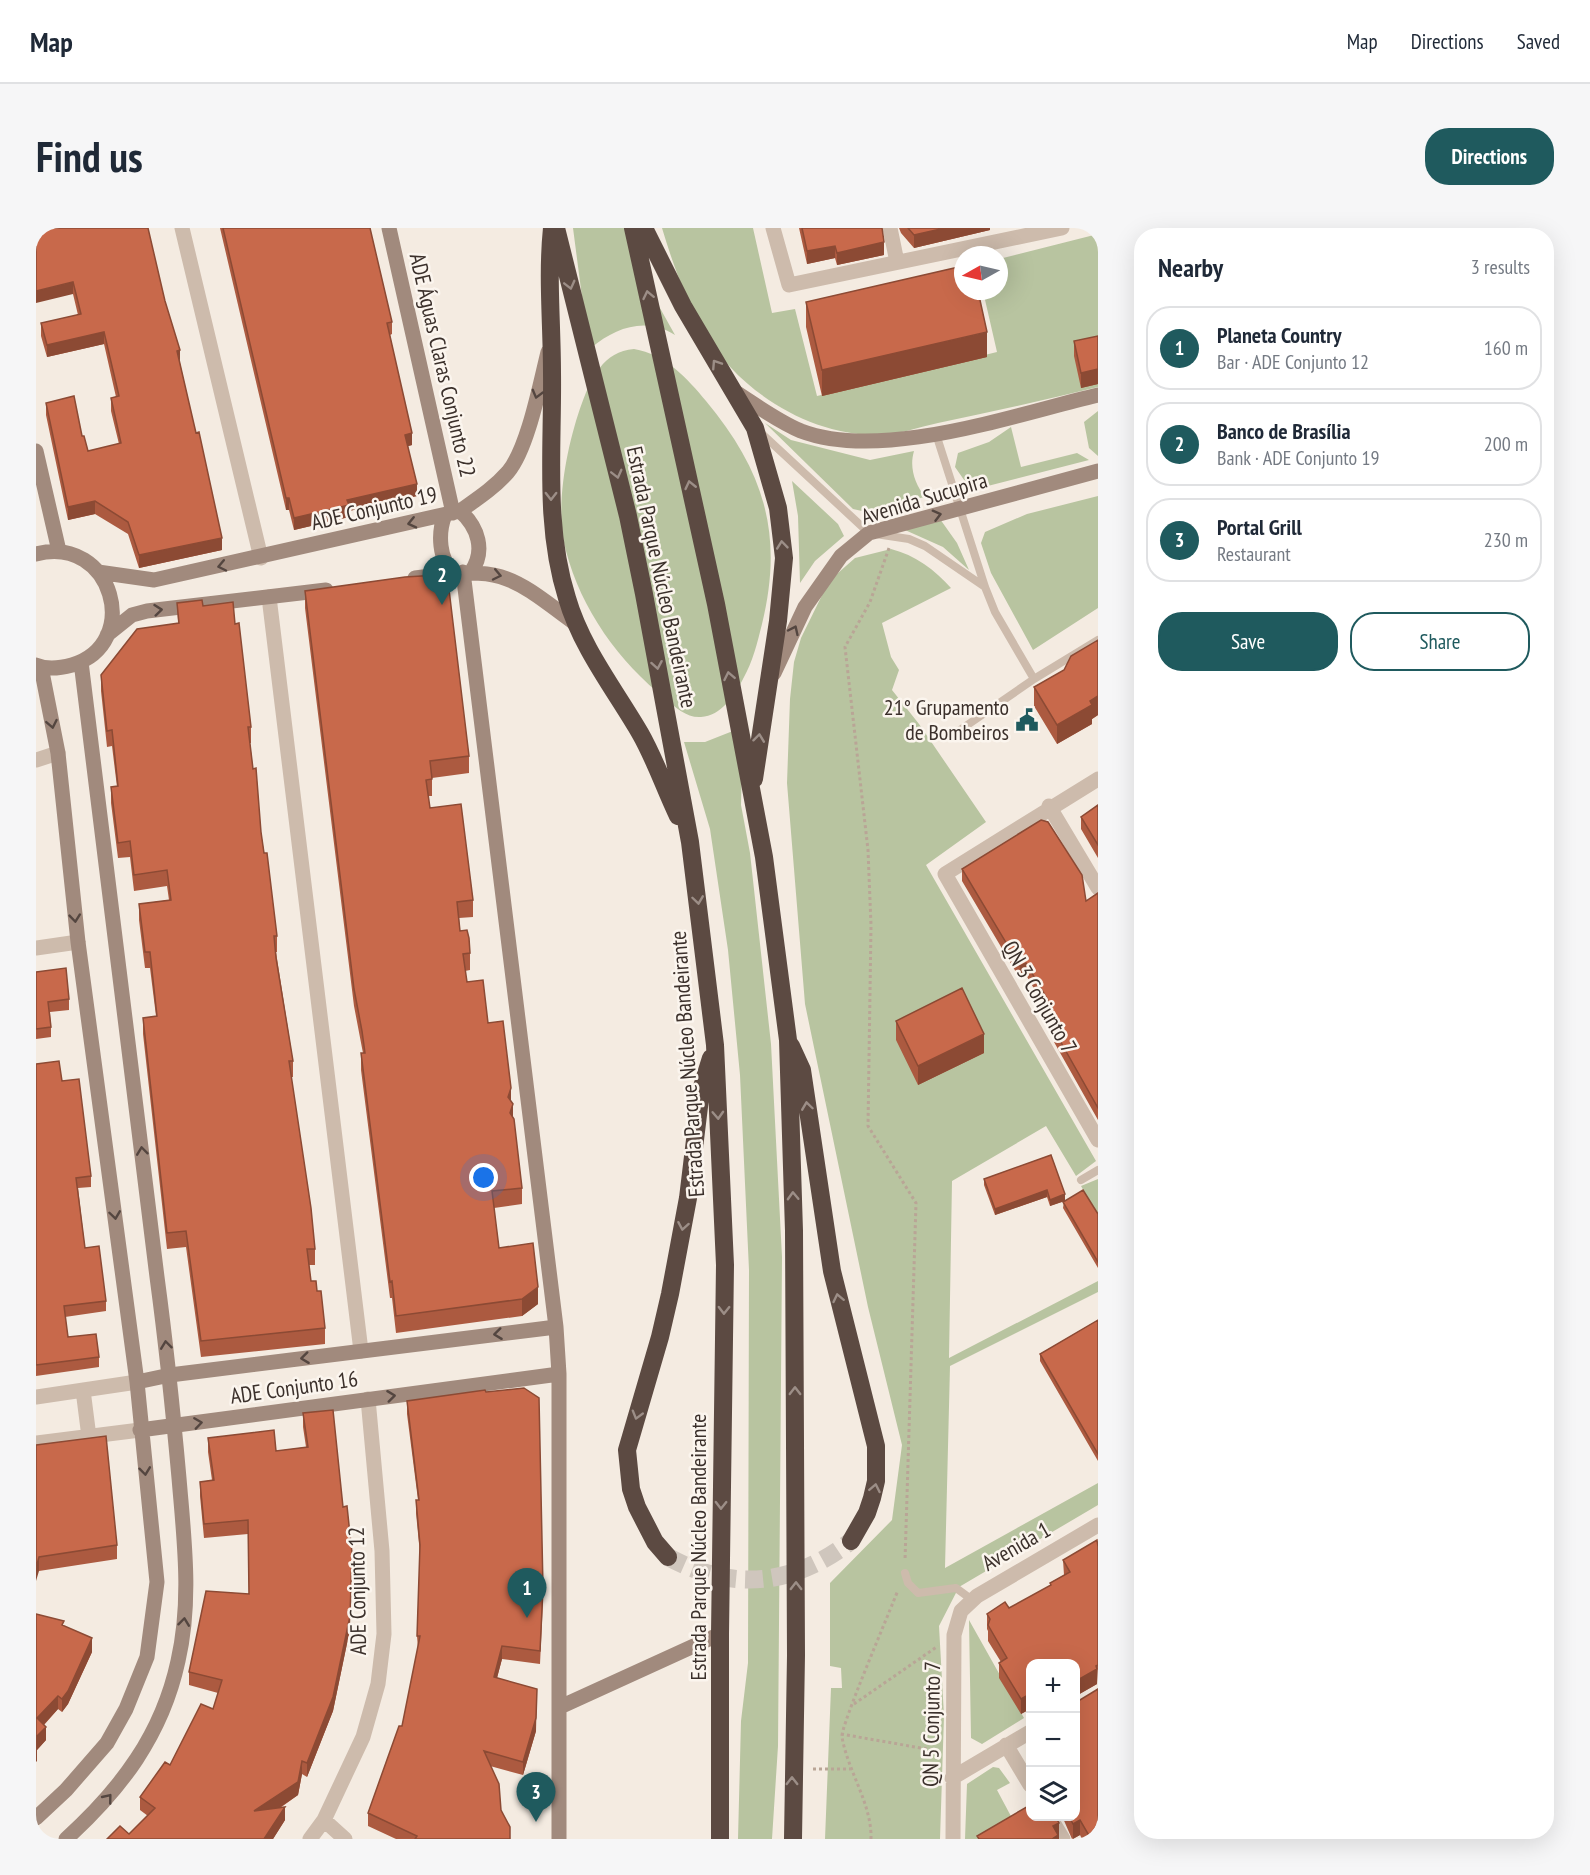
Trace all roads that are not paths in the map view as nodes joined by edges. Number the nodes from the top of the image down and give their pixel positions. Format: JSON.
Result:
{"nodes":[{"id":1,"x":182,"y":228,"type":"edge"},
{"id":2,"x":389,"y":228,"type":"edge"},
{"id":3,"x":552,"y":228,"type":"edge"},
{"id":4,"x":556,"y":228,"type":"edge"},
{"id":5,"x":633,"y":228,"type":"edge"},
{"id":6,"x":644,"y":228,"type":"edge"},
{"id":7,"x":773,"y":228,"type":"edge"},
{"id":8,"x":890,"y":228,"type":"edge"},
{"id":9,"x":1062,"y":228,"type":"edge"},
{"id":10,"x":1010,"y":233,"type":"edge"},
{"id":11,"x":897,"y":262,"type":"junction"},
{"id":12,"x":552,"y":338,"type":"junction"},
{"id":13,"x":734,"y":391,"type":"junction"},
{"id":14,"x":1098,"y":395,"type":"edge"},
{"id":15,"x":755,"y":428,"type":"junction"},
{"id":16,"x":936,"y":434,"type":"junction"},
{"id":17,"x":36,"y":451,"type":"edge"},
{"id":18,"x":1098,"y":471,"type":"edge"},
{"id":19,"x":959,"y":509,"type":"junction"},
{"id":20,"x":453,"y":513,"type":"junction"},
{"id":21,"x":869,"y":533,"type":"junction"},
{"id":22,"x":59,"y":551,"type":"junction"},
{"id":23,"x":36,"y":554,"type":"edge"},
{"id":24,"x":261,"y":558,"type":"junction"},
{"id":25,"x":98,"y":572,"type":"junction"},
{"id":26,"x":463,"y":572,"type":"junction"},
{"id":27,"x":397,"y":580,"type":"edge"},
{"id":28,"x":985,"y":587,"type":"junction"},
{"id":29,"x":339,"y":588,"type":"edge"},
{"id":30,"x":269,"y":597,"type":"junction"},
{"id":31,"x":577,"y":625,"type":"junction"},
{"id":32,"x":107,"y":635,"type":"junction"},
{"id":33,"x":1098,"y":640,"type":"edge"},
{"id":34,"x":81,"y":662,"type":"junction"},
{"id":35,"x":38,"y":666,"type":"edge"},
{"id":36,"x":1034,"y":679,"type":"junction"},
{"id":37,"x":769,"y":684,"type":"junction"},
{"id":38,"x":960,"y":730,"type":"dead end"},
{"id":39,"x":58,"y":753,"type":"junction"},
{"id":40,"x":36,"y":760,"type":"edge"},
{"id":41,"x":1098,"y":778,"type":"edge"},
{"id":42,"x":752,"y":796,"type":"junction"},
{"id":43,"x":1049,"y":806,"type":"junction"},
{"id":44,"x":690,"y":842,"type":"junction"},
{"id":45,"x":1098,"y":888,"type":"edge"},
{"id":46,"x":78,"y":942,"type":"junction"},
{"id":47,"x":36,"y":948,"type":"edge"},
{"id":48,"x":788,"y":1040,"type":"junction"},
{"id":49,"x":715,"y":1045,"type":"junction"},
{"id":50,"x":1098,"y":1140,"type":"edge"},
{"id":51,"x":1098,"y":1170,"type":"edge"},
{"id":52,"x":1081,"y":1180,"type":"dead end"},
{"id":53,"x":556,"y":1327,"type":"junction"},
{"id":54,"x":361,"y":1351,"type":"junction"},
{"id":55,"x":559,"y":1374,"type":"junction"},
{"id":56,"x":170,"y":1375,"type":"junction"},
{"id":57,"x":137,"y":1382,"type":"junction"},
{"id":58,"x":83,"y":1390,"type":"junction"},
{"id":59,"x":36,"y":1397,"type":"edge"},
{"id":60,"x":368,"y":1399,"type":"junction"},
{"id":61,"x":174,"y":1426,"type":"junction"},
{"id":62,"x":140,"y":1430,"type":"junction"},
{"id":63,"x":89,"y":1437,"type":"junction"},
{"id":64,"x":36,"y":1443,"type":"edge"},
{"id":65,"x":1098,"y":1524,"type":"edge"},
{"id":66,"x":850,"y":1540,"type":"tunnel mouth"},
{"id":67,"x":668,"y":1557,"type":"tunnel mouth"},
{"id":68,"x":905,"y":1573,"type":"road end"},
{"id":69,"x":966,"y":1605,"type":"junction"},
{"id":70,"x":720,"y":1634,"type":"junction"},
{"id":71,"x":560,"y":1707,"type":"junction"},
{"id":72,"x":1026,"y":1734,"type":"edge"},
{"id":73,"x":1006,"y":1745,"type":"junction"},
{"id":74,"x":952,"y":1778,"type":"junction"},
{"id":75,"x":1026,"y":1778,"type":"edge"},
{"id":76,"x":36,"y":1818,"type":"edge"},
{"id":77,"x":324,"y":1820,"type":"junction"},
{"id":78,"x":1052,"y":1821,"type":"edge"},
{"id":79,"x":66,"y":1839,"type":"edge"},
{"id":80,"x":310,"y":1839,"type":"edge"},
{"id":81,"x":345,"y":1839,"type":"edge"},
{"id":82,"x":560,"y":1839,"type":"edge"},
{"id":83,"x":720,"y":1839,"type":"edge"},
{"id":84,"x":793,"y":1839,"type":"edge"},
{"id":85,"x":953,"y":1839,"type":"edge"},
{"id":86,"x":1063,"y":1839,"type":"edge"}],
"edges":[{"from":1,"to":24,"type":"street"},
{"from":2,"to":20,"type":"street","name":"ADE Águas Claras Conjunto 22"},
{"from":3,"to":12,"type":"highway"},
{"from":4,"to":44,"type":"highway","name":"Estrada Parque Núcleo Bandeirante","one_way":true},
{"from":42,"to":5,"type":"highway","name":"Estrada Parque Núcleo Bandeirante","one_way":true},
{"from":13,"to":6,"type":"highway","one_way":true},
{"from":7,"to":11,"type":"street"},
{"from":8,"to":11,"type":"street"},
{"from":9,"to":10,"type":"street"},
{"from":10,"to":11,"type":"street"},
{"from":12,"to":20,"type":"street","name":"ADE Conjunto 19","one_way":true},
{"from":12,"to":31,"type":"highway","one_way":true},
{"from":13,"to":15,"type":"highway"},
{"from":13,"to":16,"type":"street"},
{"from":14,"to":16,"type":"street"},
{"from":15,"to":21,"type":"lane"},
{"from":37,"to":15,"type":"highway","one_way":true},
{"from":16,"to":19,"type":"lane"},
{"from":17,"to":22,"type":"street"},
{"from":18,"to":19,"type":"street","name":"Avenida Sucupira"},
{"from":21,"to":19,"type":"street","name":"Avenida Sucupira","one_way":true},
{"from":19,"to":28,"type":"lane"},
{"from":20,"to":24,"type":"street","name":"ADE Conjunto 19","one_way":true},
{"from":20,"to":26,"type":"street"},
{"from":20,"to":26,"type":"street"},
{"from":21,"to":28,"type":"lane"},
{"from":37,"to":21,"type":"street","name":"Avenida Sucupira","one_way":true},
{"from":22,"to":23,"type":"street"},
{"from":22,"to":25,"type":"street"},
{"from":24,"to":25,"type":"street","name":"ADE Conjunto 19","one_way":true},
{"from":25,"to":32,"type":"street"},
{"from":26,"to":27,"type":"street"},
{"from":26,"to":31,"type":"street","one_way":true},
{"from":26,"to":53,"type":"street"},
{"from":28,"to":36,"type":"lane"},
{"from":29,"to":30,"type":"street"},
{"from":32,"to":30,"type":"street","one_way":true},
{"from":30,"to":54,"type":"street"},
{"from":31,"to":44,"type":"highway"},
{"from":32,"to":34,"type":"street"},
{"from":33,"to":36,"type":"lane"},
{"from":34,"to":35,"type":"street"},
{"from":56,"to":34,"type":"street","one_way":true},
{"from":35,"to":39,"type":"street","one_way":true},
{"from":36,"to":38,"type":"lane"},
{"from":42,"to":37,"type":"highway","one_way":true},
{"from":39,"to":40,"type":"street"},
{"from":39,"to":46,"type":"street","one_way":true},
{"from":41,"to":43,"type":"street"},
{"from":42,"to":48,"type":"highway","name":"Estrada Parque Núcleo Bandeirante"},
{"from":43,"to":45,"type":"street"},
{"from":43,"to":50,"type":"street","name":"QN 3 Conjunto 7"},
{"from":44,"to":49,"type":"highway","name":"Estrada Parque Núcleo Bandeirante","one_way":true},
{"from":46,"to":47,"type":"street"},
{"from":46,"to":57,"type":"street","one_way":true},
{"from":66,"to":48,"type":"highway","one_way":true},
{"from":84,"to":48,"type":"highway","name":"Estrada Parque Núcleo Bandeirante","one_way":true},
{"from":49,"to":67,"type":"highway","one_way":true},
{"from":49,"to":70,"type":"highway","name":"Estrada Parque Núcleo Bandeirante","one_way":true},
{"from":51,"to":52,"type":"lane"},
{"from":53,"to":54,"type":"street","name":"ADE Conjunto 16","one_way":true},
{"from":53,"to":55,"type":"street"},
{"from":54,"to":56,"type":"street","name":"ADE Conjunto 16","one_way":true},
{"from":60,"to":55,"type":"street","name":"ADE Conjunto 16","one_way":true},
{"from":55,"to":71,"type":"street"},
{"from":56,"to":57,"type":"street","name":"ADE Conjunto 16"},
{"from":56,"to":61,"type":"street"},
{"from":57,"to":58,"type":"street","name":"ADE Conjunto 16"},
{"from":57,"to":62,"type":"street"},
{"from":58,"to":59,"type":"street","name":"ADE Conjunto 16"},
{"from":58,"to":63,"type":"street"},
{"from":61,"to":60,"type":"street","name":"ADE Conjunto 16","one_way":true},
{"from":60,"to":77,"type":"street","name":"ADE Conjunto 12"},
{"from":61,"to":62,"type":"street","name":"ADE Conjunto 16"},
{"from":79,"to":61,"type":"street","one_way":true},
{"from":62,"to":63,"type":"street","name":"ADE Conjunto 16"},
{"from":62,"to":76,"type":"street","one_way":true},
{"from":63,"to":64,"type":"street","name":"ADE Conjunto 16"},
{"from":65,"to":69,"type":"street","name":"Avenida 1"},
{"from":68,"to":69,"type":"lane"},
{"from":69,"to":74,"type":"street","name":"QN 5 Conjunto 7"},
{"from":70,"to":71,"type":"street"},
{"from":70,"to":83,"type":"highway","name":"Estrada Parque Núcleo Bandeirante"},
{"from":71,"to":82,"type":"street"},
{"from":72,"to":73,"type":"street"},
{"from":73,"to":74,"type":"street"},
{"from":73,"to":75,"type":"street"},
{"from":74,"to":85,"type":"street","name":"QN 5 Conjunto 7"},
{"from":77,"to":80,"type":"street","name":"ADE Conjunto 12"},
{"from":77,"to":81,"type":"street"},
{"from":78,"to":86,"type":"street"}]}
